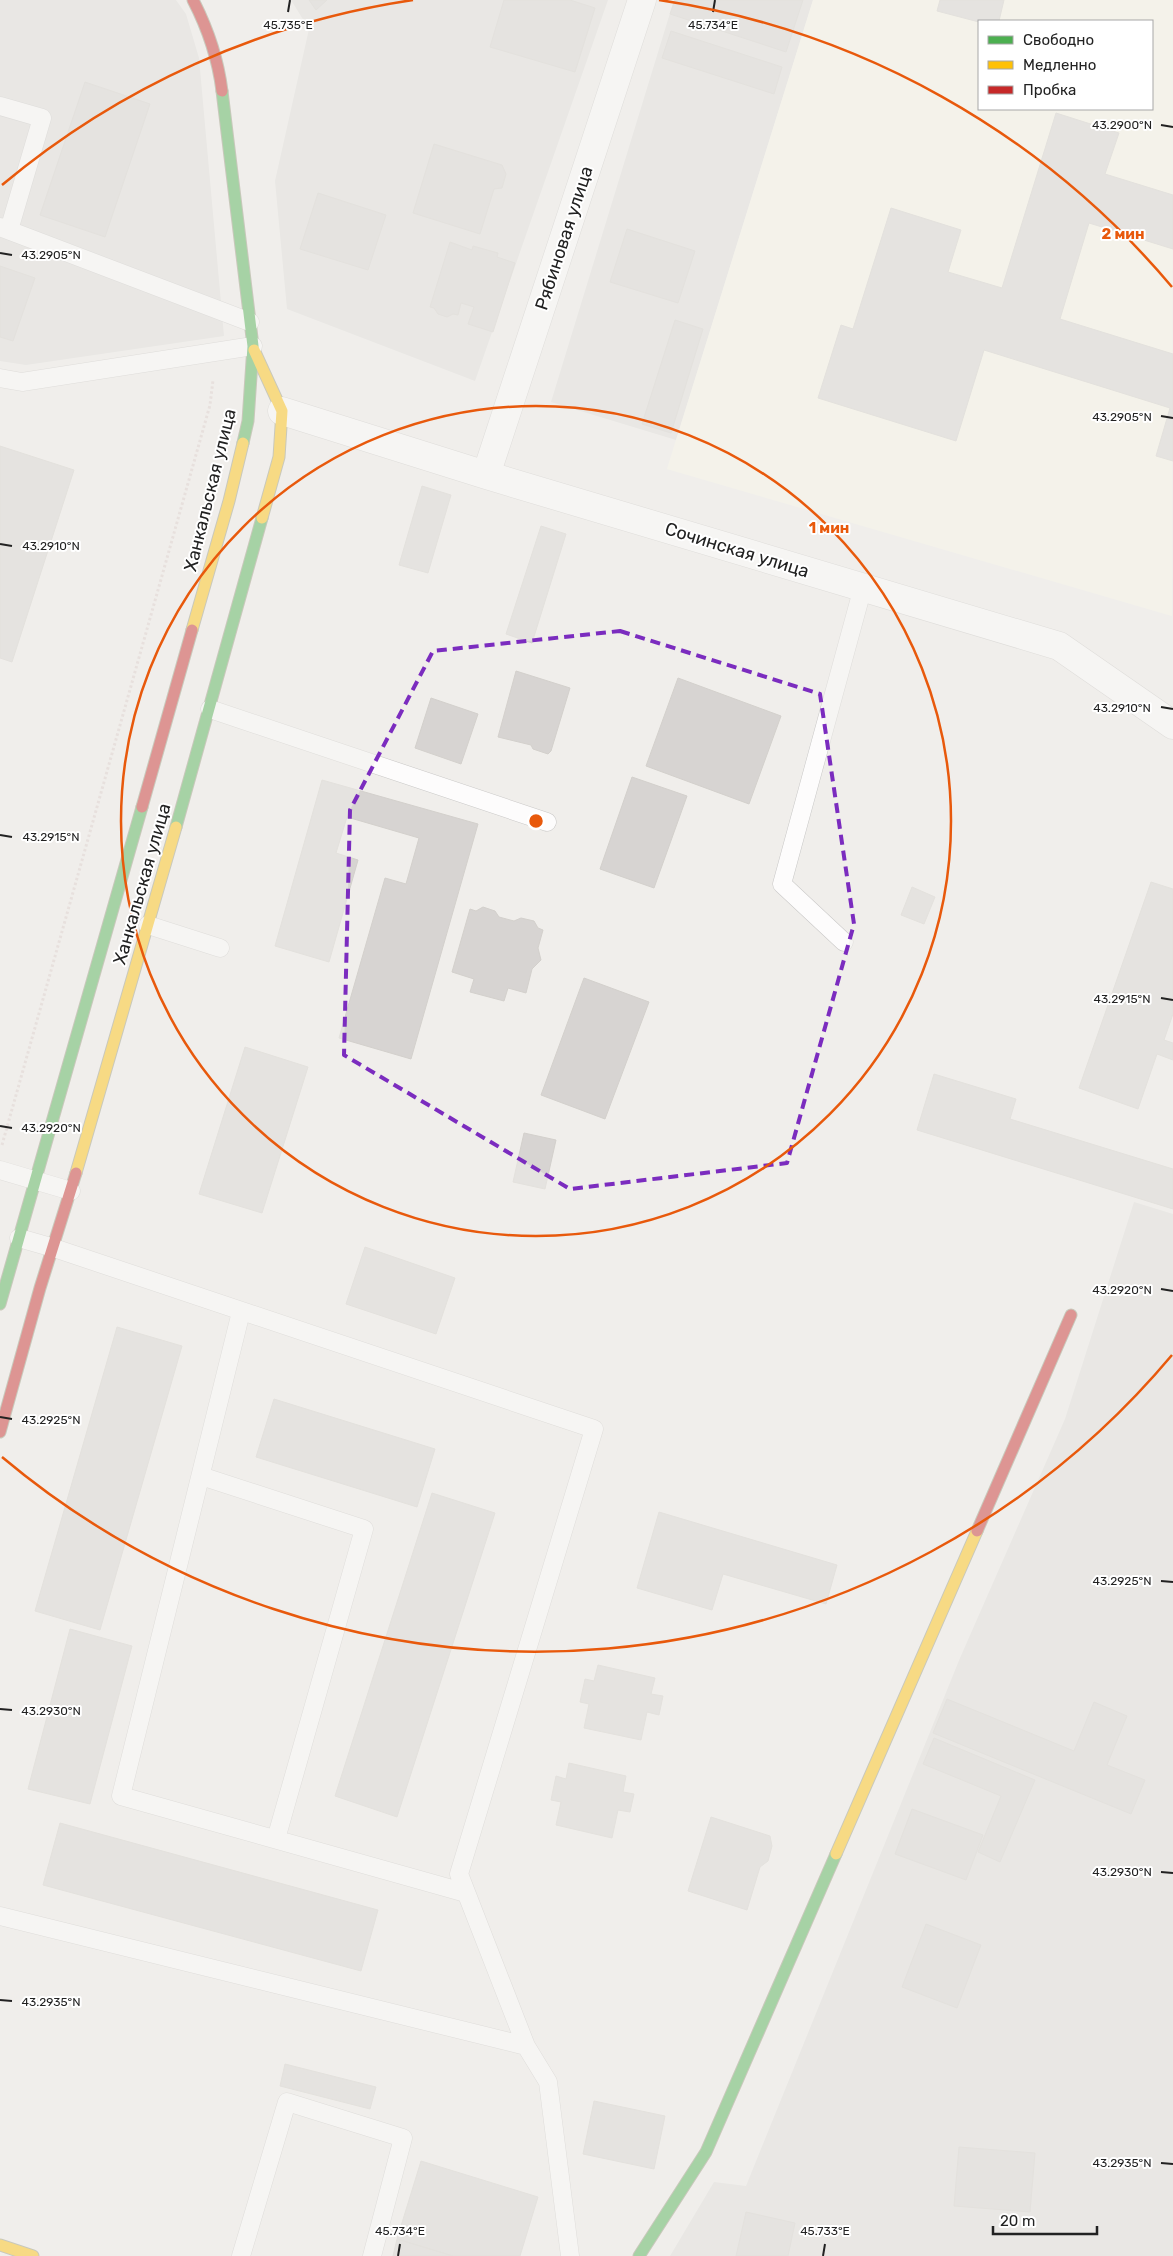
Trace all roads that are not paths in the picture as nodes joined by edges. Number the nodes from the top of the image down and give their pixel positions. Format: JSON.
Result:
{"nodes":[{"id":1,"x":193,"y":0,"type":"edge"},
{"id":2,"x":642,"y":0,"type":"edge"},
{"id":3,"x":0,"y":106,"type":"edge"},
{"id":4,"x":4,"y":228,"type":"edge"},
{"id":5,"x":250,"y":322,"type":"junction"},
{"id":6,"x":253,"y":346,"type":"junction"},
{"id":7,"x":0,"y":378,"type":"edge"},
{"id":8,"x":282,"y":412,"type":"junction"},
{"id":9,"x":486,"y":475,"type":"junction"},
{"id":10,"x":863,"y":588,"type":"junction"},
{"id":11,"x":210,"y":709,"type":"junction"},
{"id":12,"x":1173,"y":725,"type":"edge"},
{"id":13,"x":547,"y":822,"type":"dead end"},
{"id":14,"x":148,"y":925,"type":"junction"},
{"id":15,"x":844,"y":942,"type":"dead end"},
{"id":16,"x":220,"y":948,"type":"dead end"},
{"id":17,"x":0,"y":1170,"type":"edge"},
{"id":18,"x":35,"y":1180,"type":"junction"},
{"id":19,"x":71,"y":1191,"type":"junction"},
{"id":20,"x":19,"y":1238,"type":"junction"},
{"id":21,"x":54,"y":1248,"type":"junction"},
{"id":22,"x":0,"y":1304,"type":"edge"},
{"id":23,"x":241,"y":1312,"type":"junction"},
{"id":24,"x":1071,"y":1315,"type":"dead end"},
{"id":25,"x":0,"y":1432,"type":"edge"},
{"id":26,"x":201,"y":1476,"type":"junction"},
{"id":27,"x":276,"y":1839,"type":"junction"},
{"id":28,"x":466,"y":1893,"type":"junction"},
{"id":29,"x":0,"y":1916,"type":"edge"},
{"id":30,"x":526,"y":2046,"type":"junction"},
{"id":31,"x":0,"y":2245,"type":"edge"},
{"id":32,"x":34,"y":2256,"type":"edge"},
{"id":33,"x":241,"y":2256,"type":"edge"},
{"id":34,"x":372,"y":2256,"type":"edge"},
{"id":35,"x":570,"y":2256,"type":"edge"},
{"id":36,"x":639,"y":2256,"type":"edge"}],
"edges":[{"from":1,"to":5,"type":"street","name":"Ханкальская улица"},
{"from":2,"to":9,"type":"street","name":"Рябиновая улица"},
{"from":3,"to":4,"type":"lane"},
{"from":4,"to":5,"type":"lane"},
{"from":5,"to":6,"type":"street","name":"Ханкальская улица"},
{"from":6,"to":7,"type":"lane"},
{"from":6,"to":8,"type":"street","name":"Ханкальская улица"},
{"from":6,"to":18,"type":"street","name":"Ханкальская улица"},
{"from":8,"to":9,"type":"street","name":"Сочинская улица"},
{"from":8,"to":11,"type":"street","name":"Ханкальская улица"},
{"from":9,"to":10,"type":"street","name":"Сочинская улица"},
{"from":10,"to":12,"type":"street","name":"Сочинская улица"},
{"from":10,"to":15,"type":"lane"},
{"from":11,"to":13,"type":"lane"},
{"from":11,"to":14,"type":"street","name":"Ханкальская улица"},
{"from":14,"to":16,"type":"lane"},
{"from":14,"to":19,"type":"street","name":"Ханкальская улица"},
{"from":17,"to":18,"type":"lane"},
{"from":18,"to":19,"type":"lane"},
{"from":18,"to":20,"type":"street","name":"Ханкальская улица"},
{"from":19,"to":21,"type":"street","name":"Ханкальская улица"},
{"from":20,"to":21,"type":"lane"},
{"from":20,"to":22,"type":"street","name":"Ханкальская улица"},
{"from":21,"to":23,"type":"lane"},
{"from":21,"to":25,"type":"street","name":"Ханкальская улица"},
{"from":23,"to":26,"type":"lane"},
{"from":23,"to":28,"type":"lane"},
{"from":24,"to":36,"type":"street"},
{"from":26,"to":27,"type":"lane"},
{"from":26,"to":27,"type":"lane"},
{"from":27,"to":28,"type":"lane"},
{"from":28,"to":30,"type":"lane"},
{"from":29,"to":30,"type":"lane"},
{"from":30,"to":35,"type":"lane"},
{"from":31,"to":32,"type":"street"},
{"from":33,"to":34,"type":"lane"}]}
